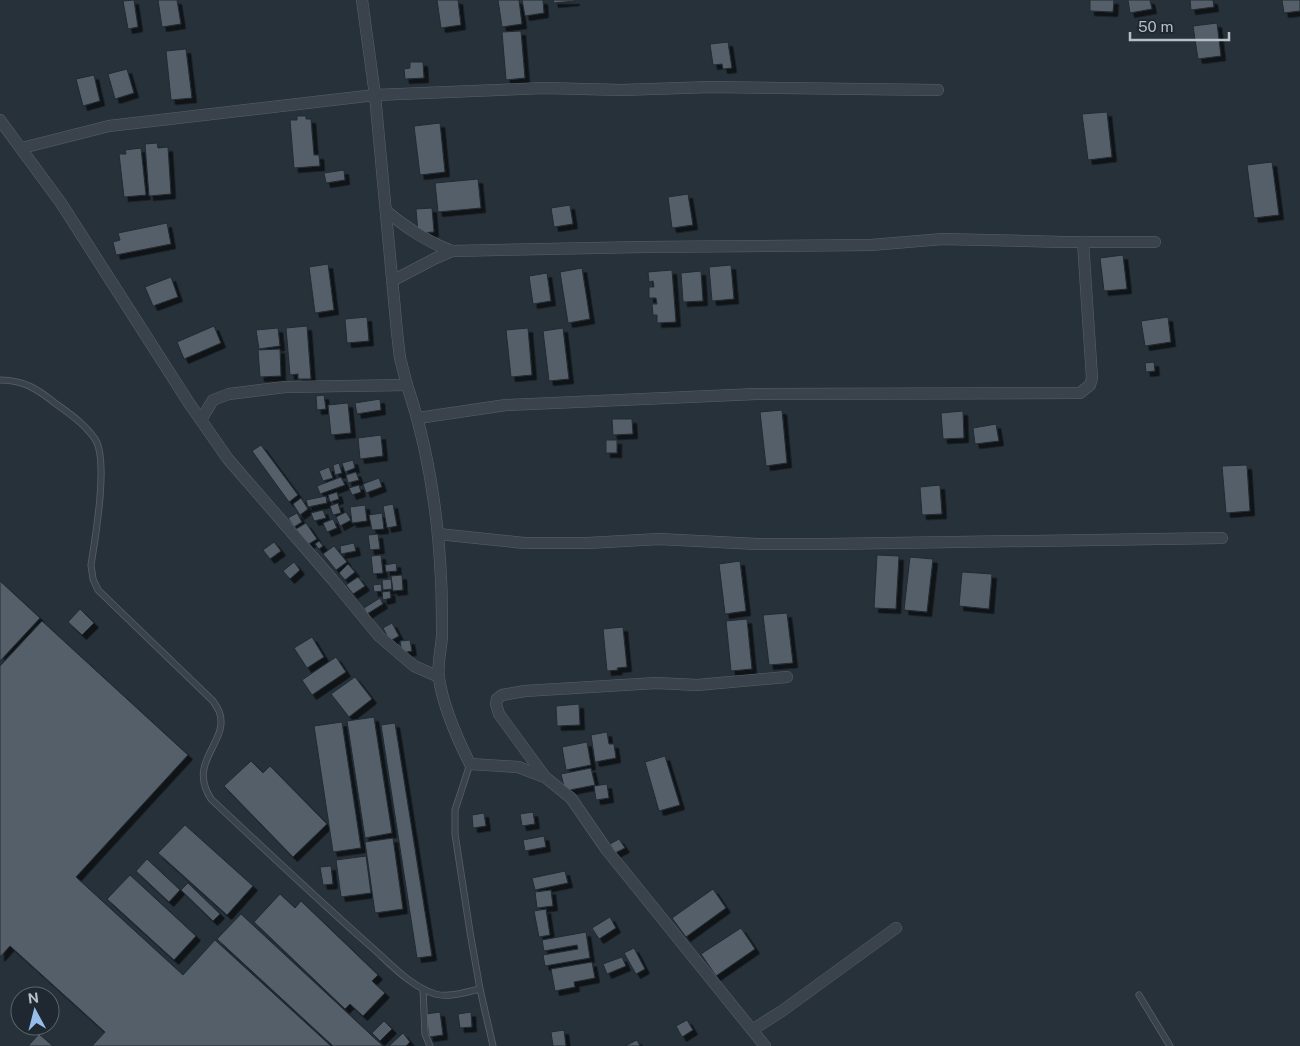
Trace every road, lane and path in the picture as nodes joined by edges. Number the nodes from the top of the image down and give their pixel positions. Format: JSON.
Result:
{"nodes":[{"id":1,"x":362,"y":0,"type":"edge"},
{"id":2,"x":938,"y":90,"type":"dead end"},
{"id":3,"x":375,"y":95,"type":"junction"},
{"id":4,"x":0,"y":120,"type":"edge"},
{"id":5,"x":22,"y":148,"type":"junction"},
{"id":6,"x":386,"y":211,"type":"junction"},
{"id":7,"x":1083,"y":242,"type":"junction"},
{"id":8,"x":1155,"y":242,"type":"dead end"},
{"id":9,"x":452,"y":251,"type":"junction"},
{"id":10,"x":392,"y":281,"type":"junction"},
{"id":11,"x":0,"y":380,"type":"edge"},
{"id":12,"x":407,"y":385,"type":"junction"},
{"id":13,"x":418,"y":418,"type":"junction"},
{"id":14,"x":201,"y":420,"type":"junction"},
{"id":15,"x":438,"y":534,"type":"junction"},
{"id":16,"x":1222,"y":538,"type":"dead end"},
{"id":17,"x":439,"y":677,"type":"junction"},
{"id":18,"x":787,"y":677,"type":"dead end"},
{"id":19,"x":470,"y":764,"type":"junction"},
{"id":20,"x":545,"y":777,"type":"junction"},
{"id":21,"x":896,"y":928,"type":"dead end"},
{"id":22,"x":424,"y":989,"type":"junction"},
{"id":23,"x":480,"y":989,"type":"junction"},
{"id":24,"x":1138,"y":995,"type":"dead end"},
{"id":25,"x":752,"y":1030,"type":"junction"},
{"id":26,"x":430,"y":1046,"type":"edge"},
{"id":27,"x":493,"y":1046,"type":"edge"},
{"id":28,"x":764,"y":1046,"type":"edge"},
{"id":29,"x":1170,"y":1046,"type":"edge"}],
"edges":[{"from":1,"to":3,"type":"street"},
{"from":2,"to":3,"type":"street"},
{"from":3,"to":5,"type":"street"},
{"from":3,"to":6,"type":"street"},
{"from":4,"to":5,"type":"street"},
{"from":5,"to":14,"type":"street"},
{"from":6,"to":9,"type":"street"},
{"from":6,"to":10,"type":"street"},
{"from":7,"to":8,"type":"street"},
{"from":7,"to":9,"type":"street"},
{"from":7,"to":13,"type":"street"},
{"from":9,"to":10,"type":"street"},
{"from":10,"to":12,"type":"street"},
{"from":11,"to":22,"type":"lane"},
{"from":12,"to":13,"type":"street"},
{"from":12,"to":14,"type":"street"},
{"from":13,"to":15,"type":"street"},
{"from":14,"to":17,"type":"street"},
{"from":15,"to":16,"type":"street"},
{"from":15,"to":17,"type":"street"},
{"from":17,"to":19,"type":"street"},
{"from":18,"to":20,"type":"street"},
{"from":19,"to":20,"type":"street"},
{"from":19,"to":23,"type":"lane"},
{"from":20,"to":25,"type":"street"},
{"from":21,"to":25,"type":"street"},
{"from":22,"to":23,"type":"lane"},
{"from":22,"to":26,"type":"lane"},
{"from":23,"to":27,"type":"lane"},
{"from":24,"to":29,"type":"lane"},
{"from":25,"to":28,"type":"street"}]}
